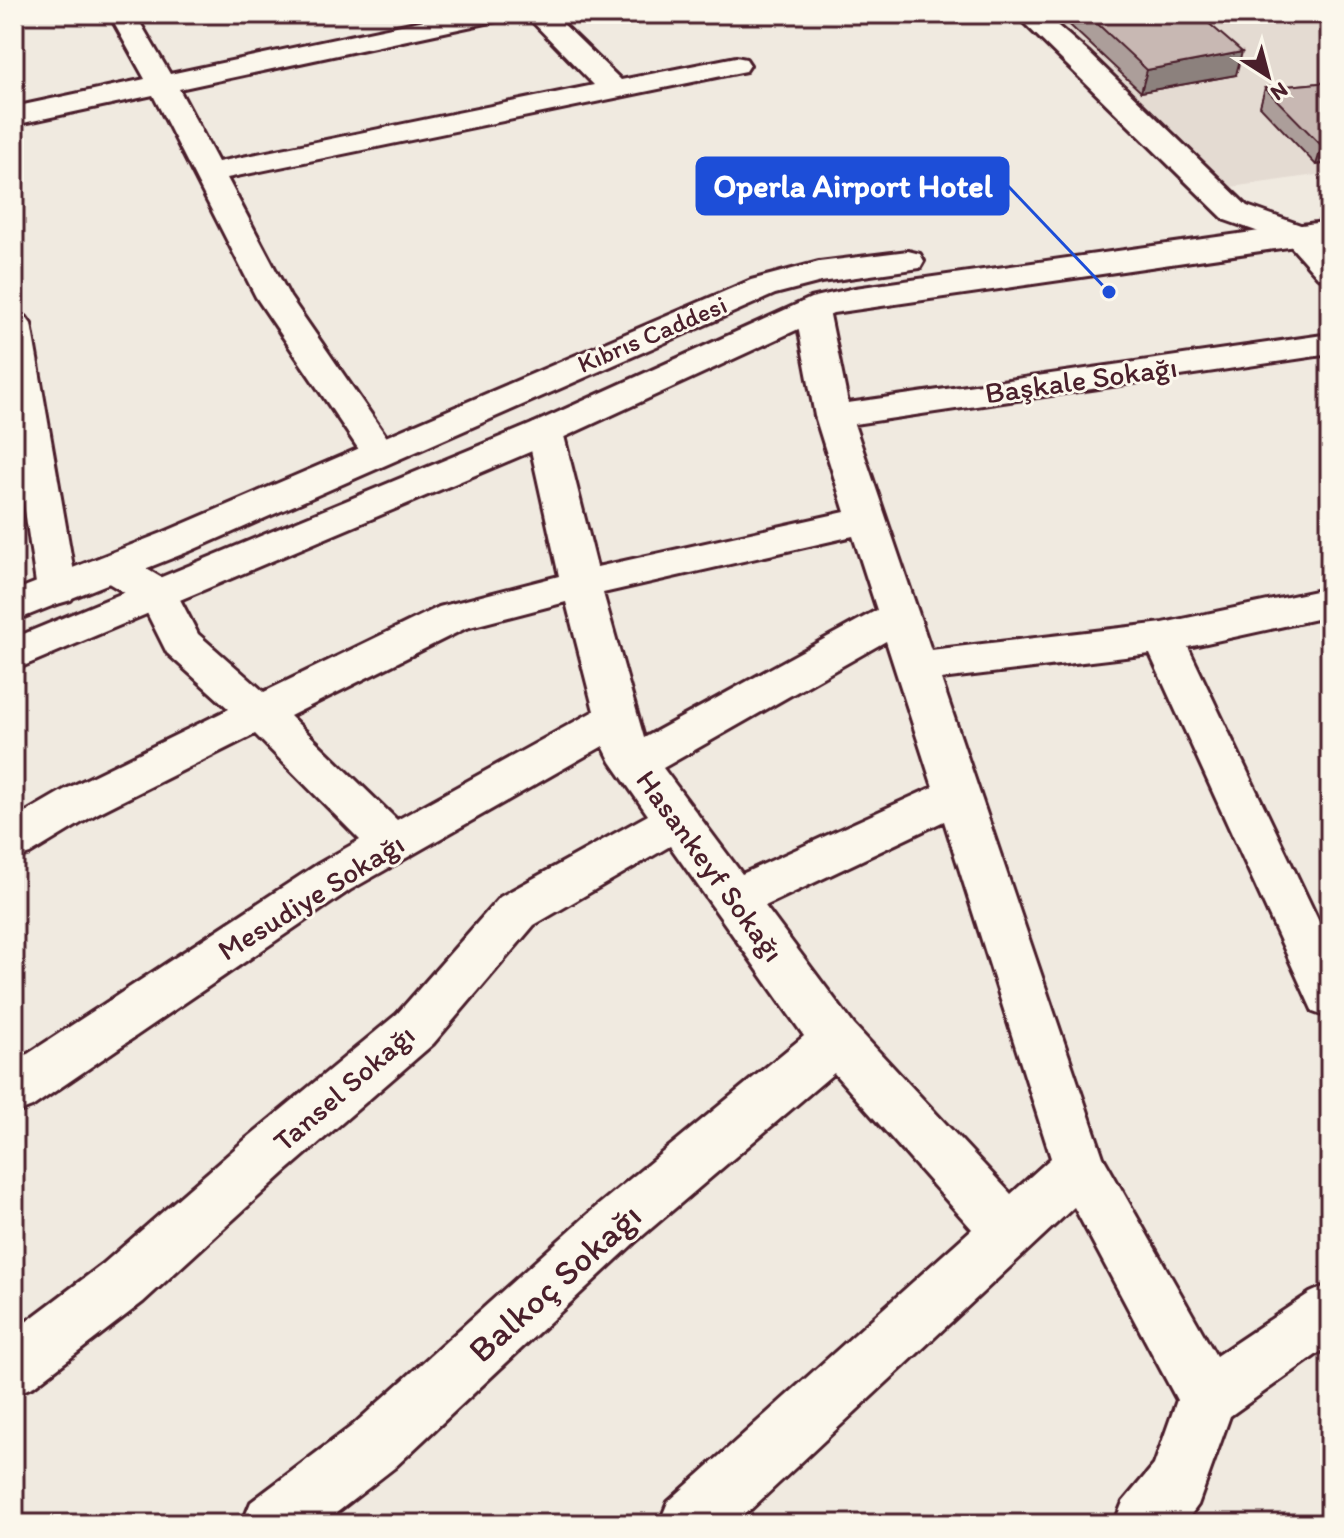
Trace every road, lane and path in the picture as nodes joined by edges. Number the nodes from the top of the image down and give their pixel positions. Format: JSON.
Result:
{"nodes":[{"id":1,"x":122,"y":14,"type":"edge"},
{"id":2,"x":491,"y":14,"type":"edge"},
{"id":3,"x":538,"y":14,"type":"edge"},
{"id":4,"x":1028,"y":14,"type":"edge"},
{"id":5,"x":736,"y":65,"type":"dead end"},
{"id":6,"x":162,"y":84,"type":"junction"},
{"id":7,"x":615,"y":90,"type":"junction"},
{"id":8,"x":14,"y":116,"type":"edge"},
{"id":9,"x":208,"y":173,"type":"junction"},
{"id":10,"x":1330,"y":200,"type":"edge"},
{"id":11,"x":1236,"y":213,"type":"junction"},
{"id":12,"x":1314,"y":233,"type":"edge"},
{"id":13,"x":1330,"y":270,"type":"edge"},
{"id":14,"x":812,"y":310,"type":"junction"},
{"id":15,"x":14,"y":324,"type":"edge"},
{"id":16,"x":1330,"y":344,"type":"edge"},
{"id":17,"x":833,"y":416,"type":"junction"},
{"id":18,"x":545,"y":432,"type":"junction"},
{"id":19,"x":379,"y":452,"type":"junction"},
{"id":20,"x":867,"y":520,"type":"junction"},
{"id":21,"x":114,"y":568,"type":"junction"},
{"id":22,"x":581,"y":584,"type":"junction"},
{"id":23,"x":57,"y":590,"type":"junction"},
{"id":24,"x":158,"y":594,"type":"junction"},
{"id":25,"x":1330,"y":602,"type":"edge"},
{"id":26,"x":14,"y":607,"type":"edge"},
{"id":27,"x":898,"y":616,"type":"junction"},
{"id":28,"x":1163,"y":638,"type":"junction"},
{"id":29,"x":14,"y":655,"type":"edge"},
{"id":30,"x":915,"y":667,"type":"junction"},
{"id":31,"x":260,"y":713,"type":"junction"},
{"id":32,"x":617,"y":718,"type":"junction"},
{"id":33,"x":636,"y":763,"type":"junction"},
{"id":34,"x":957,"y":795,"type":"junction"},
{"id":35,"x":677,"y":820,"type":"junction"},
{"id":36,"x":14,"y":841,"type":"edge"},
{"id":37,"x":393,"y":844,"type":"junction"},
{"id":38,"x":734,"y":899,"type":"junction"},
{"id":39,"x":1330,"y":997,"type":"edge"},
{"id":40,"x":836,"y":1040,"type":"junction"},
{"id":41,"x":14,"y":1091,"type":"edge"},
{"id":42,"x":1080,"y":1166,"type":"junction"},
{"id":43,"x":1009,"y":1230,"type":"junction"},
{"id":44,"x":1330,"y":1312,"type":"edge"},
{"id":45,"x":14,"y":1366,"type":"edge"},
{"id":46,"x":1207,"y":1397,"type":"junction"},
{"id":47,"x":273,"y":1524,"type":"edge"},
{"id":48,"x":690,"y":1524,"type":"edge"},
{"id":49,"x":1145,"y":1524,"type":"edge"}],
"edges":[{"from":1,"to":6,"type":"street"},
{"from":2,"to":6,"type":"street"},
{"from":3,"to":7,"type":"street"},
{"from":4,"to":11,"type":"street"},
{"from":5,"to":7,"type":"street"},
{"from":6,"to":8,"type":"street"},
{"from":6,"to":9,"type":"street"},
{"from":7,"to":9,"type":"street"},
{"from":9,"to":19,"type":"street"},
{"from":10,"to":11,"type":"street","name":"Kıbrıs Caddesi"},
{"from":11,"to":12,"type":"street"},
{"from":11,"to":19,"type":"street","name":"Kıbrıs Caddesi"},
{"from":12,"to":13,"type":"street"},
{"from":12,"to":14,"type":"street"},
{"from":14,"to":17,"type":"street"},
{"from":14,"to":18,"type":"street"},
{"from":15,"to":23,"type":"street"},
{"from":16,"to":17,"type":"street","name":"Başkale Sokağı"},
{"from":17,"to":20,"type":"street"},
{"from":18,"to":22,"type":"street","name":"Hasankeyf Sokağı"},
{"from":18,"to":24,"type":"street"},
{"from":19,"to":21,"type":"street","name":"Kıbrıs Caddesi"},
{"from":20,"to":22,"type":"street"},
{"from":20,"to":27,"type":"street"},
{"from":21,"to":23,"type":"street","name":"Kıbrıs Caddesi"},
{"from":21,"to":24,"type":"street"},
{"from":22,"to":31,"type":"street"},
{"from":22,"to":32,"type":"street","name":"Hasankeyf Sokağı"},
{"from":23,"to":26,"type":"street","name":"Kıbrıs Caddesi"},
{"from":24,"to":29,"type":"street"},
{"from":24,"to":31,"type":"street"},
{"from":25,"to":28,"type":"street"},
{"from":27,"to":30,"type":"street"},
{"from":27,"to":33,"type":"street"},
{"from":28,"to":30,"type":"street"},
{"from":28,"to":39,"type":"street"},
{"from":30,"to":34,"type":"street"},
{"from":31,"to":36,"type":"street"},
{"from":31,"to":37,"type":"street"},
{"from":32,"to":33,"type":"street","name":"Hasankeyf Sokağı"},
{"from":32,"to":37,"type":"street","name":"Mesudiye Sokağı"},
{"from":33,"to":35,"type":"street","name":"Hasankeyf Sokağı"},
{"from":34,"to":38,"type":"street"},
{"from":34,"to":42,"type":"street"},
{"from":35,"to":38,"type":"street","name":"Hasankeyf Sokağı"},
{"from":35,"to":45,"type":"street","name":"Tansel Sokağı"},
{"from":37,"to":41,"type":"street","name":"Mesudiye Sokağı"},
{"from":38,"to":40,"type":"street","name":"Hasankeyf Sokağı"},
{"from":40,"to":43,"type":"street","name":"Hasankeyf Sokağı"},
{"from":40,"to":47,"type":"street","name":"Balkoç Sokağı"},
{"from":42,"to":43,"type":"street"},
{"from":42,"to":46,"type":"street"},
{"from":43,"to":48,"type":"street"},
{"from":44,"to":46,"type":"street"},
{"from":46,"to":49,"type":"street"}]}
